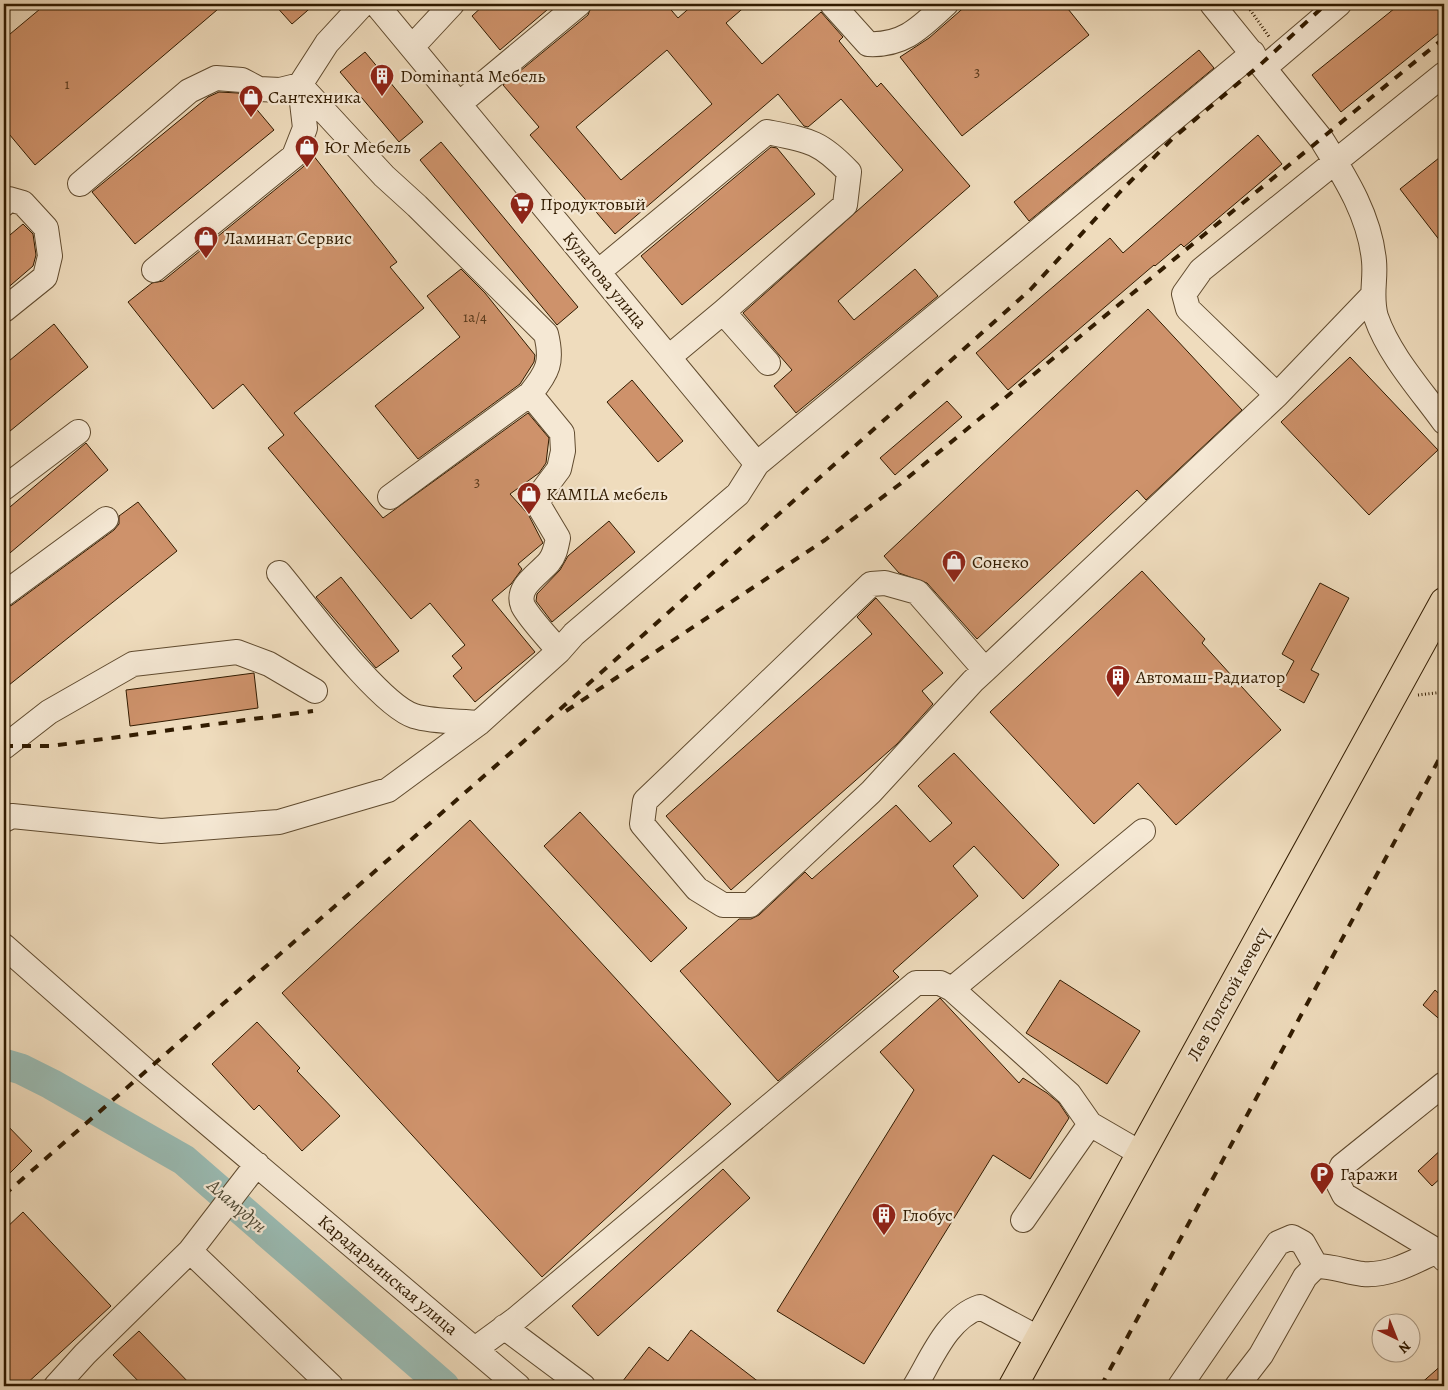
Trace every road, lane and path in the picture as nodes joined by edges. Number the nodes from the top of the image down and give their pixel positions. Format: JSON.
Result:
{"nodes":[{"id":1,"x":363,"y":4,"type":"edge"},
{"id":2,"x":376,"y":4,"type":"edge"},
{"id":3,"x":452,"y":4,"type":"edge"},
{"id":4,"x":579,"y":4,"type":"edge"},
{"id":5,"x":832,"y":4,"type":"edge"},
{"id":6,"x":946,"y":4,"type":"edge"},
{"id":7,"x":1212,"y":4,"type":"edge"},
{"id":8,"x":1246,"y":4,"type":"edge"},
{"id":9,"x":1339,"y":4,"type":"edge"},
{"id":10,"x":412,"y":47,"type":"junction"},
{"id":11,"x":1263,"y":54,"type":"junction"},
{"id":12,"x":1444,"y":74,"type":"edge"},
{"id":13,"x":300,"y":85,"type":"junction"},
{"id":14,"x":459,"y":104,"type":"junction"},
{"id":15,"x":1334,"y":160,"type":"junction"},
{"id":16,"x":80,"y":184,"type":"dead end"},
{"id":17,"x":4,"y":204,"type":"edge"},
{"id":18,"x":154,"y":270,"type":"dead end"},
{"id":19,"x":598,"y":272,"type":"junction"},
{"id":20,"x":1371,"y":296,"type":"junction"},
{"id":21,"x":4,"y":310,"type":"edge"},
{"id":22,"x":723,"y":312,"type":"junction"},
{"id":23,"x":669,"y":357,"type":"junction"},
{"id":24,"x":768,"y":363,"type":"dead end"},
{"id":25,"x":530,"y":394,"type":"junction"},
{"id":26,"x":1277,"y":395,"type":"junction"},
{"id":27,"x":1444,"y":422,"type":"edge"},
{"id":28,"x":78,"y":432,"type":"dead end"},
{"id":29,"x":757,"y":464,"type":"junction"},
{"id":30,"x":4,"y":488,"type":"edge"},
{"id":31,"x":390,"y":497,"type":"dead end"},
{"id":32,"x":106,"y":519,"type":"dead end"},
{"id":33,"x":278,"y":573,"type":"dead end"},
{"id":34,"x":4,"y":594,"type":"edge"},
{"id":35,"x":1444,"y":602,"type":"edge"},
{"id":36,"x":559,"y":651,"type":"junction"},
{"id":37,"x":985,"y":670,"type":"junction"},
{"id":38,"x":315,"y":691,"type":"dead end"},
{"id":39,"x":479,"y":723,"type":"junction"},
{"id":40,"x":4,"y":747,"type":"edge"},
{"id":41,"x":4,"y":820,"type":"edge"},
{"id":42,"x":1143,"y":832,"type":"dead end"},
{"id":43,"x":4,"y":946,"type":"edge"},
{"id":44,"x":952,"y":989,"type":"junction"},
{"id":45,"x":1444,"y":1084,"type":"edge"},
{"id":46,"x":1090,"y":1124,"type":"junction"},
{"id":47,"x":1140,"y":1153,"type":"junction"},
{"id":48,"x":252,"y":1171,"type":"junction"},
{"id":49,"x":1023,"y":1220,"type":"dead end"},
{"id":50,"x":196,"y":1243,"type":"junction"},
{"id":51,"x":1440,"y":1255,"type":"edge"},
{"id":52,"x":1316,"y":1266,"type":"junction"},
{"id":53,"x":504,"y":1327,"type":"junction"},
{"id":54,"x":1040,"y":1339,"type":"junction"},
{"id":55,"x":475,"y":1349,"type":"junction"},
{"id":56,"x":308,"y":1378,"type":"edge"},
{"id":57,"x":56,"y":1386,"type":"edge"},
{"id":58,"x":331,"y":1386,"type":"edge"},
{"id":59,"x":518,"y":1386,"type":"edge"},
{"id":60,"x":583,"y":1386,"type":"edge"},
{"id":61,"x":914,"y":1386,"type":"edge"},
{"id":62,"x":1013,"y":1386,"type":"edge"},
{"id":63,"x":1180,"y":1386,"type":"edge"},
{"id":64,"x":1237,"y":1386,"type":"edge"}],
"edges":[{"from":1,"to":13,"type":"street"},
{"from":2,"to":10,"type":"street","name":"Кулатова улица"},
{"from":3,"to":10,"type":"street"},
{"from":4,"to":14,"type":"street"},
{"from":5,"to":6,"type":"street"},
{"from":7,"to":11,"type":"street"},
{"from":8,"to":11,"type":"path"},
{"from":9,"to":11,"type":"street"},
{"from":10,"to":14,"type":"street","name":"Кулатова улица"},
{"from":11,"to":15,"type":"street"},
{"from":11,"to":29,"type":"street"},
{"from":12,"to":15,"type":"street"},
{"from":13,"to":16,"type":"street"},
{"from":13,"to":18,"type":"street"},
{"from":13,"to":25,"type":"street"},
{"from":14,"to":19,"type":"street","name":"Кулатова улица"},
{"from":15,"to":20,"type":"street"},
{"from":15,"to":26,"type":"street"},
{"from":17,"to":21,"type":"street"},
{"from":19,"to":22,"type":"street"},
{"from":19,"to":23,"type":"street","name":"Кулатова улица"},
{"from":20,"to":26,"type":"street"},
{"from":20,"to":27,"type":"street"},
{"from":22,"to":23,"type":"street"},
{"from":22,"to":24,"type":"street"},
{"from":23,"to":29,"type":"street","name":"Кулатова улица"},
{"from":25,"to":31,"type":"street"},
{"from":25,"to":36,"type":"street"},
{"from":26,"to":37,"type":"street"},
{"from":28,"to":30,"type":"street"},
{"from":29,"to":36,"type":"street"},
{"from":32,"to":34,"type":"street"},
{"from":33,"to":39,"type":"street"},
{"from":35,"to":47,"type":"main road","name":"Лев Толстой көчөсү"},
{"from":36,"to":39,"type":"street"},
{"from":37,"to":37,"type":"street"},
{"from":38,"to":40,"type":"street"},
{"from":39,"to":41,"type":"street"},
{"from":42,"to":44,"type":"street"},
{"from":43,"to":48,"type":"street","name":"Карадарьинская улица"},
{"from":44,"to":46,"type":"street"},
{"from":44,"to":53,"type":"street"},
{"from":45,"to":51,"type":"street"},
{"from":46,"to":47,"type":"street"},
{"from":46,"to":49,"type":"street"},
{"from":47,"to":54,"type":"main road","name":"Лев Толстой көчөсү"},
{"from":48,"to":50,"type":"street"},
{"from":48,"to":55,"type":"street","name":"Карадарьинская улица"},
{"from":50,"to":56,"type":"street"},
{"from":50,"to":57,"type":"street"},
{"from":51,"to":52,"type":"street"},
{"from":52,"to":63,"type":"street"},
{"from":52,"to":64,"type":"street"},
{"from":53,"to":55,"type":"street"},
{"from":53,"to":60,"type":"street"},
{"from":54,"to":61,"type":"street"},
{"from":54,"to":62,"type":"main road","name":"Лев Толстой көчөсү"},
{"from":55,"to":59,"type":"street","name":"Карадарьинская улица"},
{"from":56,"to":58,"type":"street"}]}
